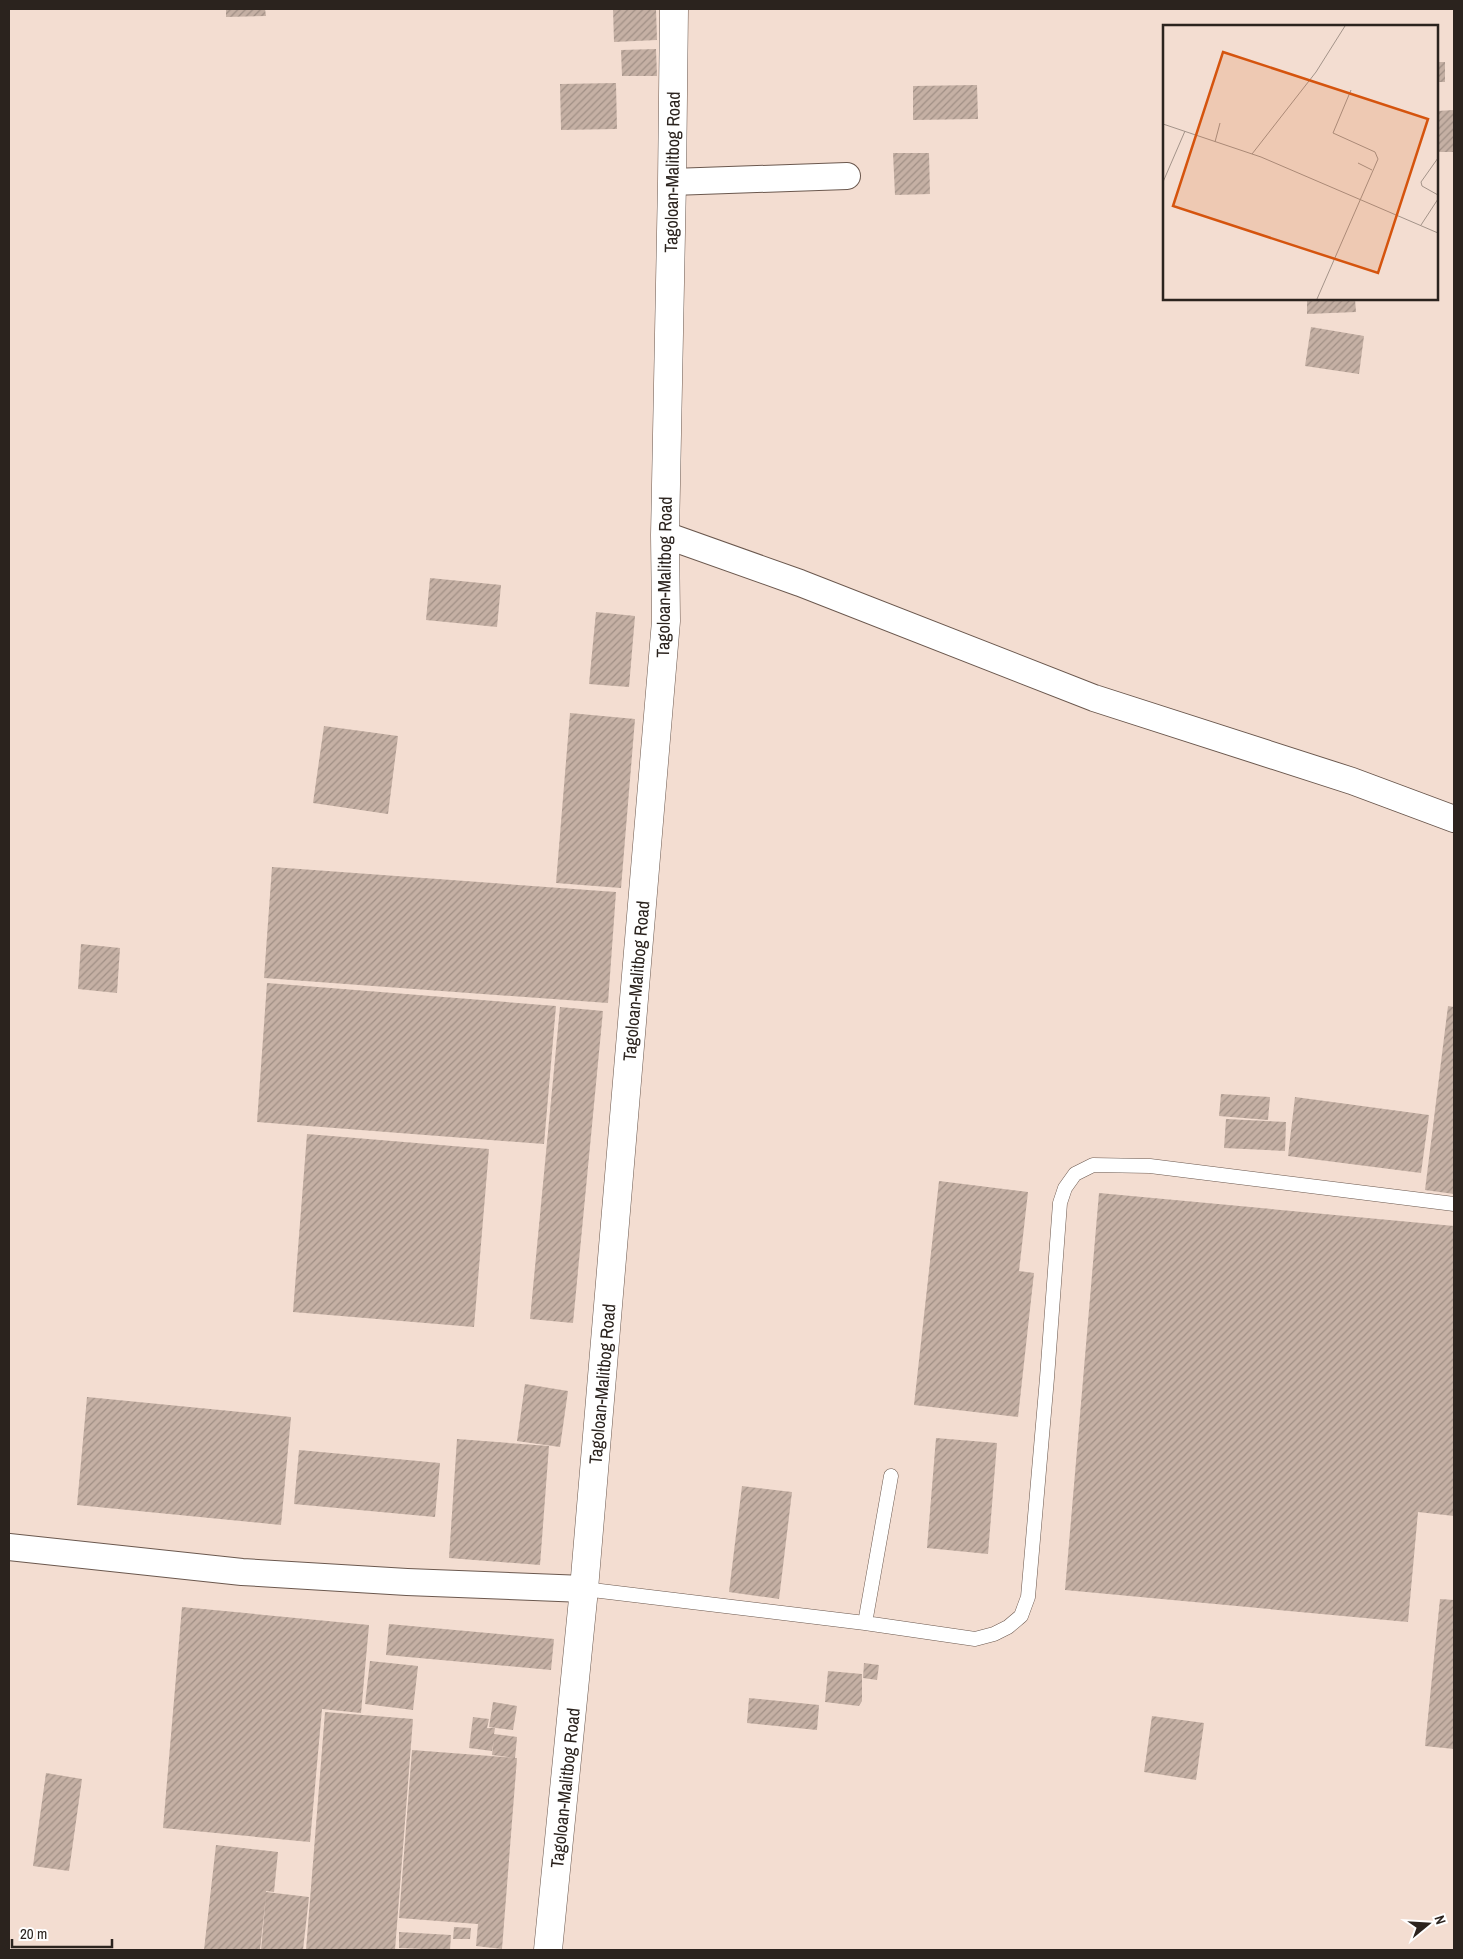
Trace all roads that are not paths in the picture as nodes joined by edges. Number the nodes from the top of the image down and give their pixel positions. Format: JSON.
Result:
{"nodes":[{"id":1,"x":674,"y":9,"type":"edge"},
{"id":2,"x":847,"y":176,"type":"dead end"},
{"id":3,"x":672,"y":182,"type":"junction"},
{"id":4,"x":665,"y":535,"type":"junction"},
{"id":5,"x":1454,"y":819,"type":"edge"},
{"id":6,"x":1454,"y":1204,"type":"edge"},
{"id":7,"x":891,"y":1476,"type":"dead end"},
{"id":8,"x":9,"y":1546,"type":"edge"},
{"id":9,"x":584,"y":1589,"type":"junction"},
{"id":10,"x":865,"y":1623,"type":"junction"},
{"id":11,"x":548,"y":1950,"type":"edge"}],
"edges":[{"from":1,"to":3,"type":"main road","name":"Tagoloan-Malitbog Road"},
{"from":2,"to":3,"type":"street"},
{"from":3,"to":4,"type":"main road","name":"Tagoloan-Malitbog Road"},
{"from":4,"to":5,"type":"street"},
{"from":4,"to":9,"type":"main road","name":"Tagoloan-Malitbog Road"},
{"from":6,"to":10,"type":"lane"},
{"from":7,"to":10,"type":"lane"},
{"from":8,"to":9,"type":"street"},
{"from":9,"to":10,"type":"lane"},
{"from":9,"to":11,"type":"main road","name":"Tagoloan-Malitbog Road"}]}
